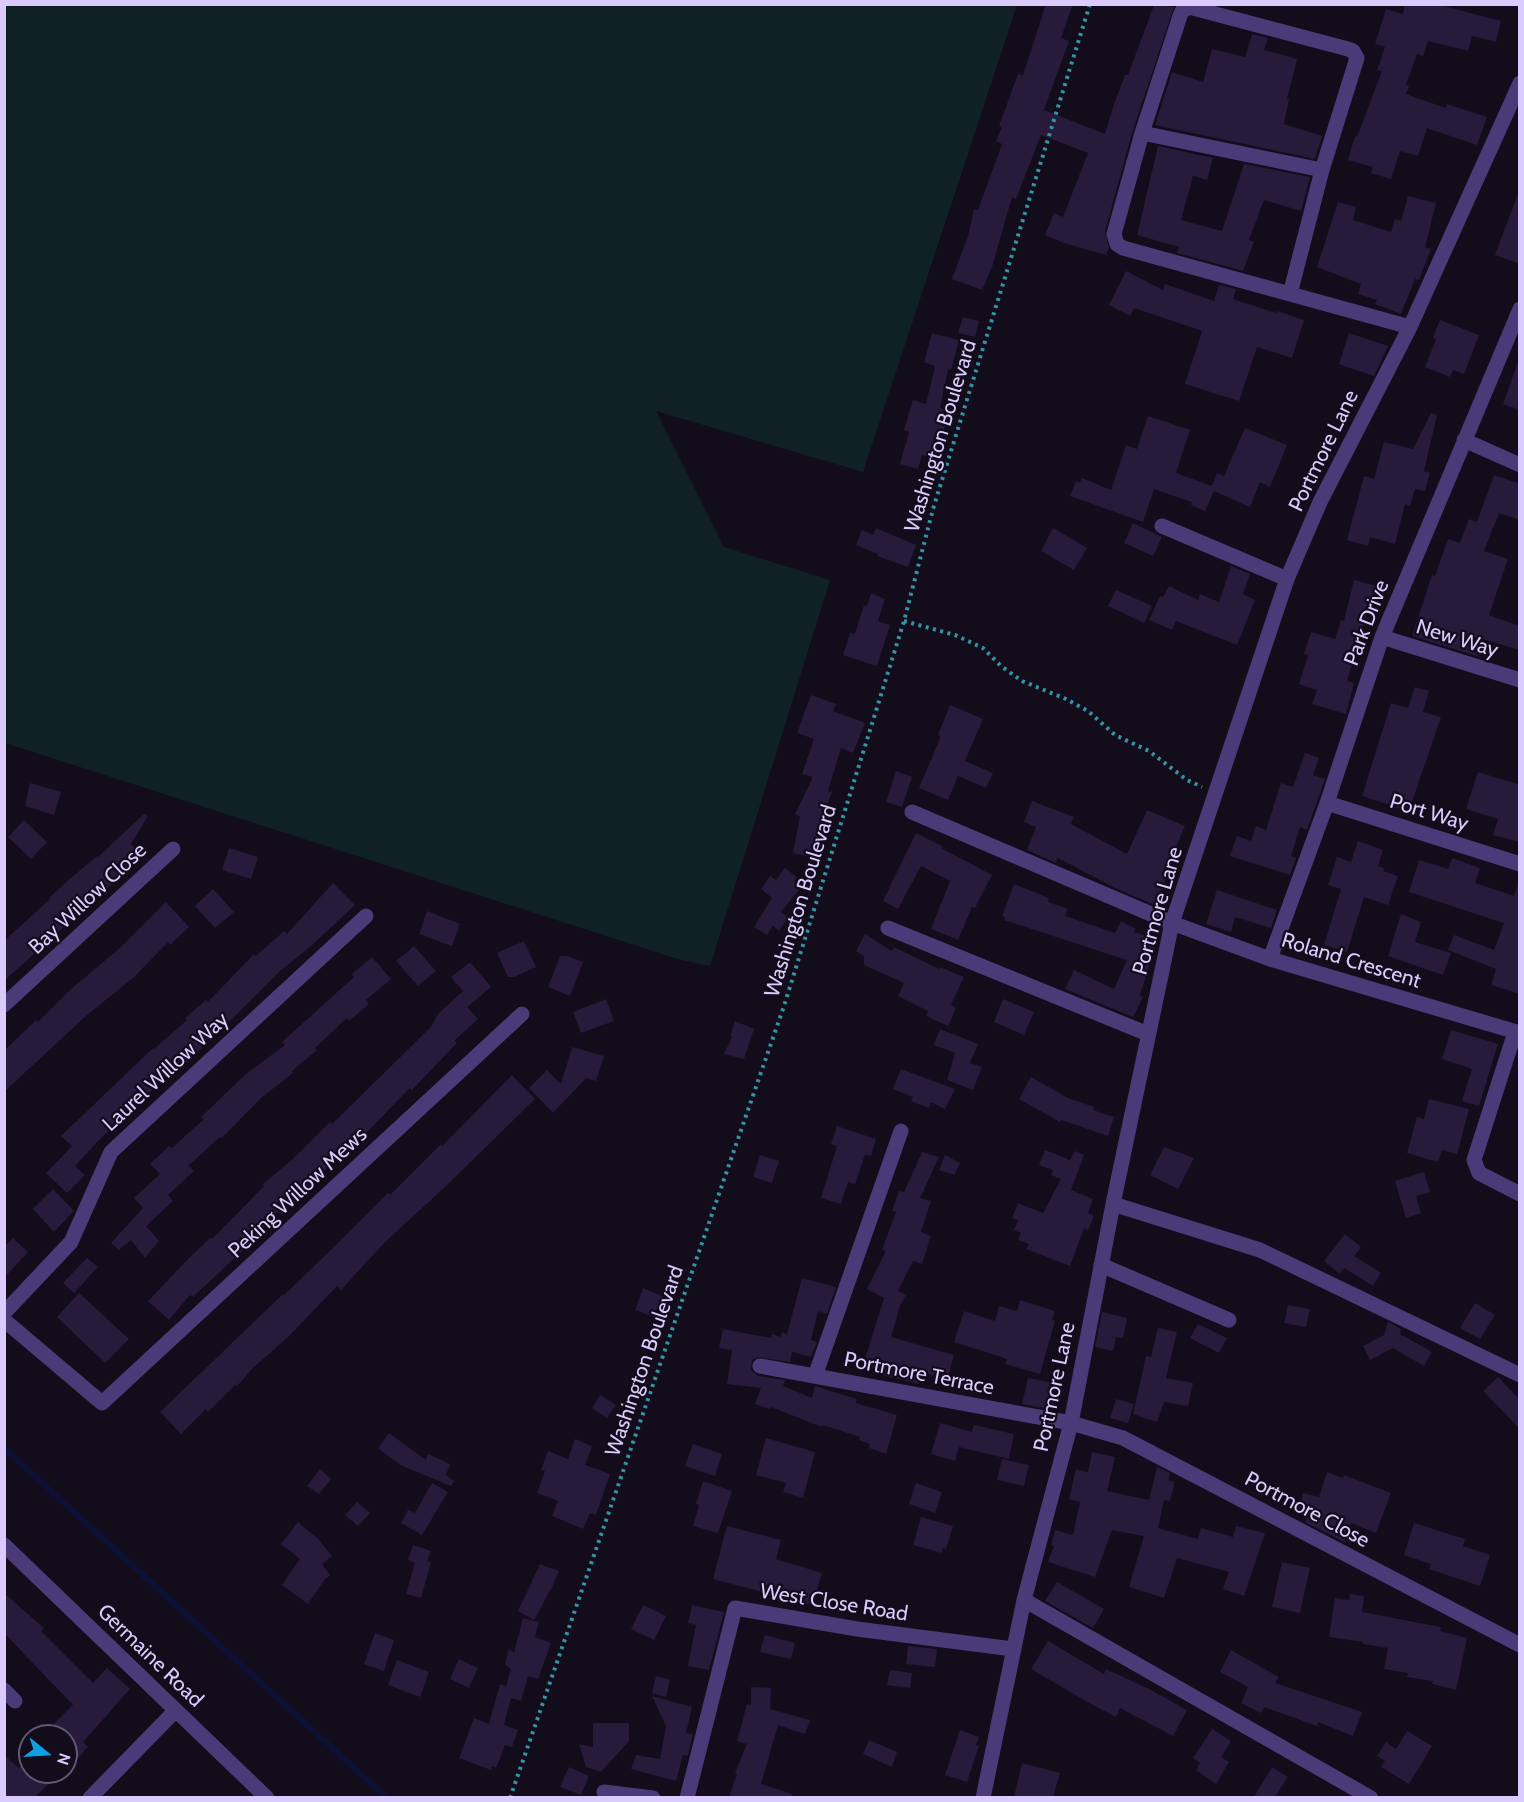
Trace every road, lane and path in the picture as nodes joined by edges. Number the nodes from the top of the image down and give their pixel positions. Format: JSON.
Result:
{"nodes":[{"id":1,"x":1090,"y":4,"type":"edge"},
{"id":2,"x":1520,"y":84,"type":"edge"},
{"id":3,"x":1515,"y":105,"type":"edge"},
{"id":4,"x":1142,"y":133,"type":"junction"},
{"id":5,"x":1322,"y":170,"type":"junction"},
{"id":6,"x":1290,"y":294,"type":"junction"},
{"id":7,"x":1520,"y":309,"type":"edge"},
{"id":8,"x":1410,"y":327,"type":"junction"},
{"id":9,"x":1464,"y":440,"type":"junction"},
{"id":10,"x":1520,"y":465,"type":"edge"},
{"id":11,"x":1162,"y":526,"type":"dead end"},
{"id":12,"x":1287,"y":579,"type":"junction"},
{"id":13,"x":904,"y":621,"type":"junction"},
{"id":14,"x":1382,"y":637,"type":"junction"},
{"id":15,"x":1520,"y":680,"type":"edge"},
{"id":16,"x":1216,"y":794,"type":"junction"},
{"id":17,"x":1327,"y":803,"type":"junction"},
{"id":18,"x":912,"y":812,"type":"dead end"},
{"id":19,"x":173,"y":849,"type":"dead end"},
{"id":20,"x":1520,"y":864,"type":"edge"},
{"id":21,"x":366,"y":916,"type":"dead end"},
{"id":22,"x":1172,"y":923,"type":"junction"},
{"id":23,"x":888,"y":928,"type":"dead end"},
{"id":24,"x":1270,"y":959,"type":"junction"},
{"id":25,"x":4,"y":1005,"type":"edge"},
{"id":26,"x":522,"y":1014,"type":"dead end"},
{"id":27,"x":1517,"y":1033,"type":"edge"},
{"id":28,"x":1148,"y":1034,"type":"junction"},
{"id":29,"x":901,"y":1131,"type":"dead end"},
{"id":30,"x":1520,"y":1194,"type":"edge"},
{"id":31,"x":1113,"y":1204,"type":"junction"},
{"id":32,"x":1101,"y":1265,"type":"junction"},
{"id":33,"x":4,"y":1313,"type":"edge"},
{"id":34,"x":4,"y":1320,"type":"edge"},
{"id":35,"x":1229,"y":1320,"type":"dead end"},
{"id":36,"x":760,"y":1366,"type":"dead end"},
{"id":37,"x":1520,"y":1375,"type":"edge"},
{"id":38,"x":815,"y":1376,"type":"junction"},
{"id":39,"x":1071,"y":1424,"type":"junction"},
{"id":40,"x":4,"y":1545,"type":"edge"},
{"id":41,"x":1024,"y":1600,"type":"junction"},
{"id":42,"x":1520,"y":1645,"type":"edge"},
{"id":43,"x":1013,"y":1649,"type":"junction"},
{"id":44,"x":176,"y":1710,"type":"junction"},
{"id":45,"x":604,"y":1792,"type":"dead end"},
{"id":46,"x":90,"y":1797,"type":"edge"},
{"id":47,"x":267,"y":1797,"type":"edge"},
{"id":48,"x":510,"y":1797,"type":"edge"},
{"id":49,"x":652,"y":1797,"type":"edge"},
{"id":50,"x":687,"y":1797,"type":"edge"},
{"id":51,"x":983,"y":1797,"type":"edge"},
{"id":52,"x":1371,"y":1797,"type":"edge"}],
"edges":[{"from":1,"to":13,"type":"path","name":"Washington Boulevard"},
{"from":2,"to":3,"type":"street","name":"Portmore Lane"},
{"from":3,"to":8,"type":"street","name":"Portmore Lane"},
{"from":4,"to":5,"type":"street"},
{"from":4,"to":5,"type":"street"},
{"from":4,"to":6,"type":"street"},
{"from":5,"to":6,"type":"street"},
{"from":6,"to":8,"type":"street"},
{"from":7,"to":9,"type":"street","name":"Park Drive"},
{"from":8,"to":12,"type":"street","name":"Portmore Lane"},
{"from":9,"to":10,"type":"street"},
{"from":9,"to":14,"type":"street","name":"Park Drive"},
{"from":11,"to":12,"type":"street"},
{"from":12,"to":16,"type":"street","name":"Portmore Lane"},
{"from":13,"to":16,"type":"path"},
{"from":13,"to":48,"type":"path","name":"Washington Boulevard"},
{"from":14,"to":15,"type":"street","name":"New Way"},
{"from":14,"to":17,"type":"street","name":"Park Drive"},
{"from":16,"to":22,"type":"street","name":"Portmore Lane"},
{"from":17,"to":20,"type":"street","name":"Port Way"},
{"from":17,"to":24,"type":"street","name":"Park Drive"},
{"from":18,"to":22,"type":"street","name":"Roland Crescent"},
{"from":19,"to":25,"type":"street","name":"Bay Willow Close"},
{"from":21,"to":33,"type":"street","name":"Laurel Willow Way"},
{"from":22,"to":24,"type":"street","name":"Roland Crescent"},
{"from":22,"to":28,"type":"street","name":"Portmore Lane"},
{"from":23,"to":28,"type":"street"},
{"from":24,"to":27,"type":"street","name":"Roland Crescent"},
{"from":26,"to":34,"type":"street","name":"Peking Willow Mews"},
{"from":27,"to":30,"type":"street"},
{"from":28,"to":31,"type":"street","name":"Portmore Lane"},
{"from":29,"to":38,"type":"street"},
{"from":31,"to":32,"type":"street","name":"Portmore Lane"},
{"from":31,"to":37,"type":"street"},
{"from":32,"to":35,"type":"street"},
{"from":32,"to":39,"type":"street","name":"Portmore Lane"},
{"from":36,"to":38,"type":"street","name":"Portmore Terrace"},
{"from":38,"to":39,"type":"street","name":"Portmore Terrace"},
{"from":39,"to":41,"type":"street","name":"Portmore Lane"},
{"from":39,"to":42,"type":"street","name":"Portmore Close"},
{"from":40,"to":44,"type":"street","name":"Germaine Road"},
{"from":41,"to":43,"type":"street","name":"Portmore Lane"},
{"from":41,"to":52,"type":"street"},
{"from":43,"to":50,"type":"street","name":"West Close Road"},
{"from":43,"to":51,"type":"street","name":"Portmore Lane"},
{"from":44,"to":46,"type":"street"},
{"from":44,"to":47,"type":"street","name":"Germaine Road"},
{"from":45,"to":49,"type":"street"}]}
